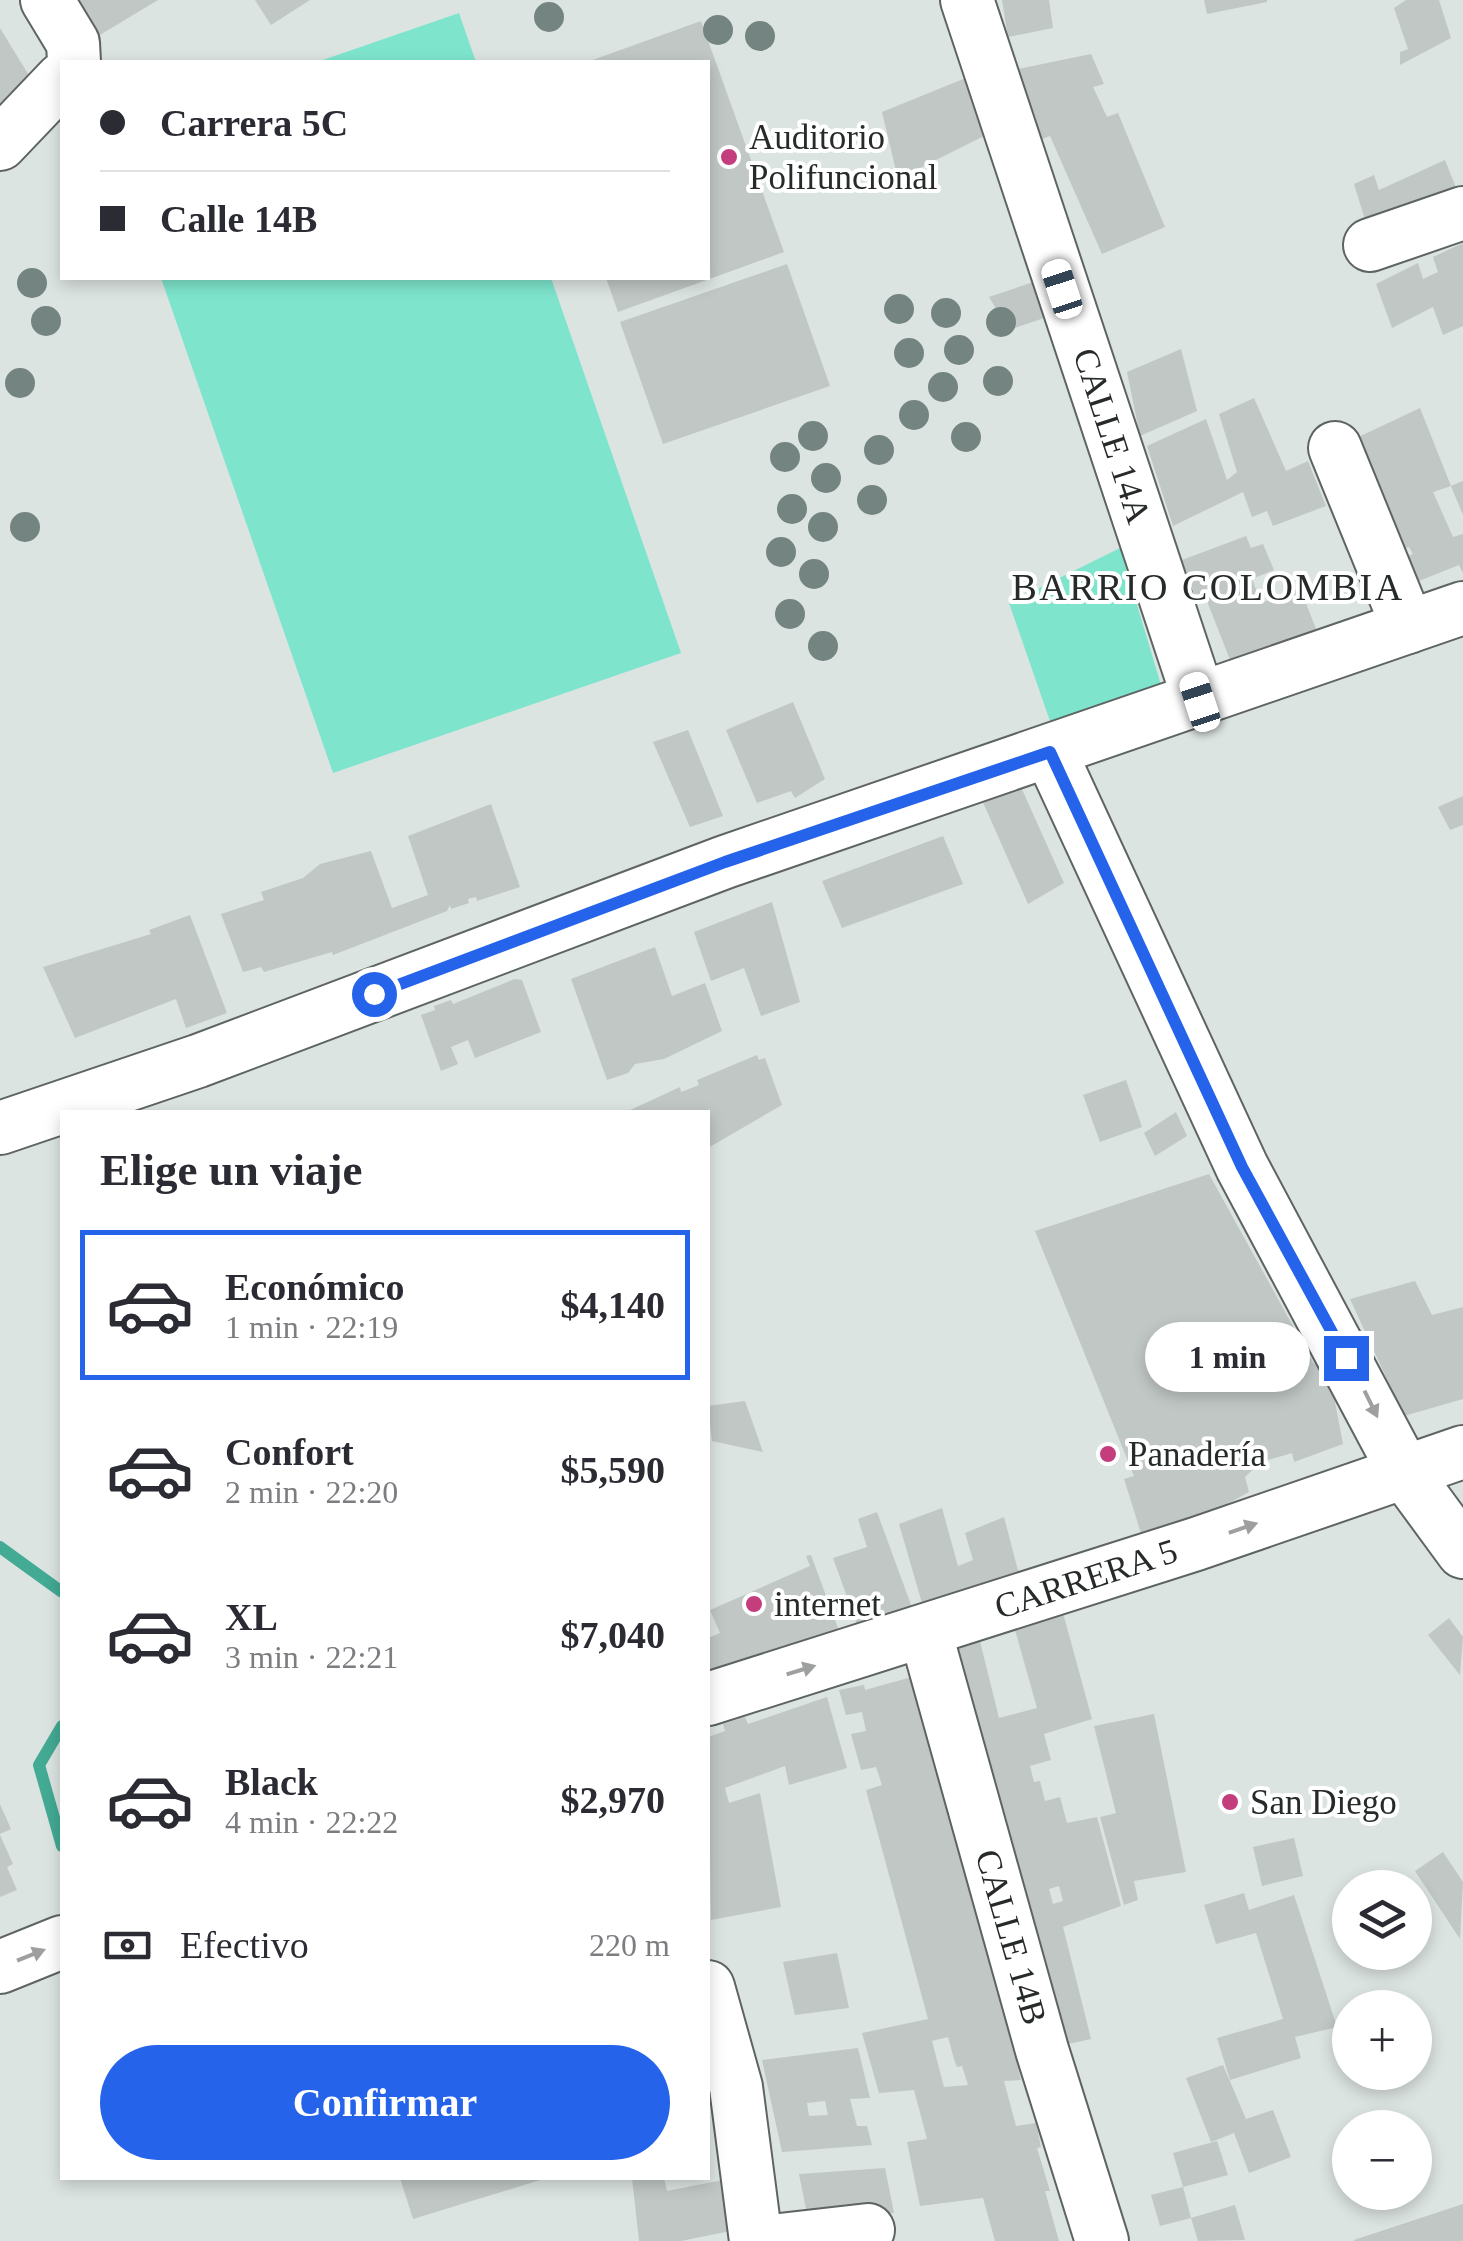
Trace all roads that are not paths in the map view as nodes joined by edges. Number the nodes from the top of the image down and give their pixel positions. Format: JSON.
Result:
{"nodes":[{"id":1,"x":46,"y":0,"type":"edge"},
{"id":2,"x":967,"y":0,"type":"edge"},
{"id":3,"x":74,"y":60,"type":"edge"},
{"id":4,"x":60,"y":81,"type":"edge"},
{"id":5,"x":0,"y":144,"type":"edge"},
{"id":6,"x":1463,"y":213,"type":"edge"},
{"id":7,"x":1370,"y":245,"type":"dead end"},
{"id":8,"x":1335,"y":448,"type":"dead end"},
{"id":9,"x":1463,"y":608,"type":"edge"},
{"id":10,"x":1408,"y":627,"type":"junction"},
{"id":11,"x":1200,"y":702,"type":"junction"},
{"id":12,"x":1050,"y":752,"type":"junction"},
{"id":13,"x":0,"y":1128,"type":"edge"},
{"id":14,"x":1463,"y":1452,"type":"edge"},
{"id":15,"x":1405,"y":1473,"type":"junction"},
{"id":16,"x":1463,"y":1552,"type":"edge"},
{"id":17,"x":925,"y":1631,"type":"junction"},
{"id":18,"x":710,"y":1699,"type":"edge"},
{"id":19,"x":60,"y":1943,"type":"edge"},
{"id":20,"x":0,"y":1967,"type":"edge"},
{"id":21,"x":710,"y":1994,"type":"edge"},
{"id":22,"x":868,"y":2230,"type":"dead end"},
{"id":23,"x":756,"y":2241,"type":"edge"},
{"id":24,"x":771,"y":2241,"type":"edge"},
{"id":25,"x":1102,"y":2241,"type":"edge"}],
"edges":[{"from":1,"to":3,"type":"street"},
{"from":2,"to":11,"type":"street","name":"CALLE 14A"},
{"from":4,"to":5,"type":"street"},
{"from":6,"to":7,"type":"street"},
{"from":8,"to":10,"type":"street"},
{"from":9,"to":10,"type":"street"},
{"from":10,"to":11,"type":"street"},
{"from":11,"to":12,"type":"street"},
{"from":12,"to":13,"type":"street"},
{"from":12,"to":15,"type":"street","one_way":true},
{"from":14,"to":15,"type":"street","name":"CARRERA 5"},
{"from":15,"to":16,"type":"street"},
{"from":17,"to":15,"type":"street","name":"CARRERA 5","one_way":true},
{"from":18,"to":17,"type":"street","name":"CARRERA 5","one_way":true},
{"from":17,"to":25,"type":"street","name":"CALLE 14B"},
{"from":20,"to":19,"type":"street","one_way":true},
{"from":21,"to":23,"type":"street"},
{"from":22,"to":24,"type":"street"}]}
